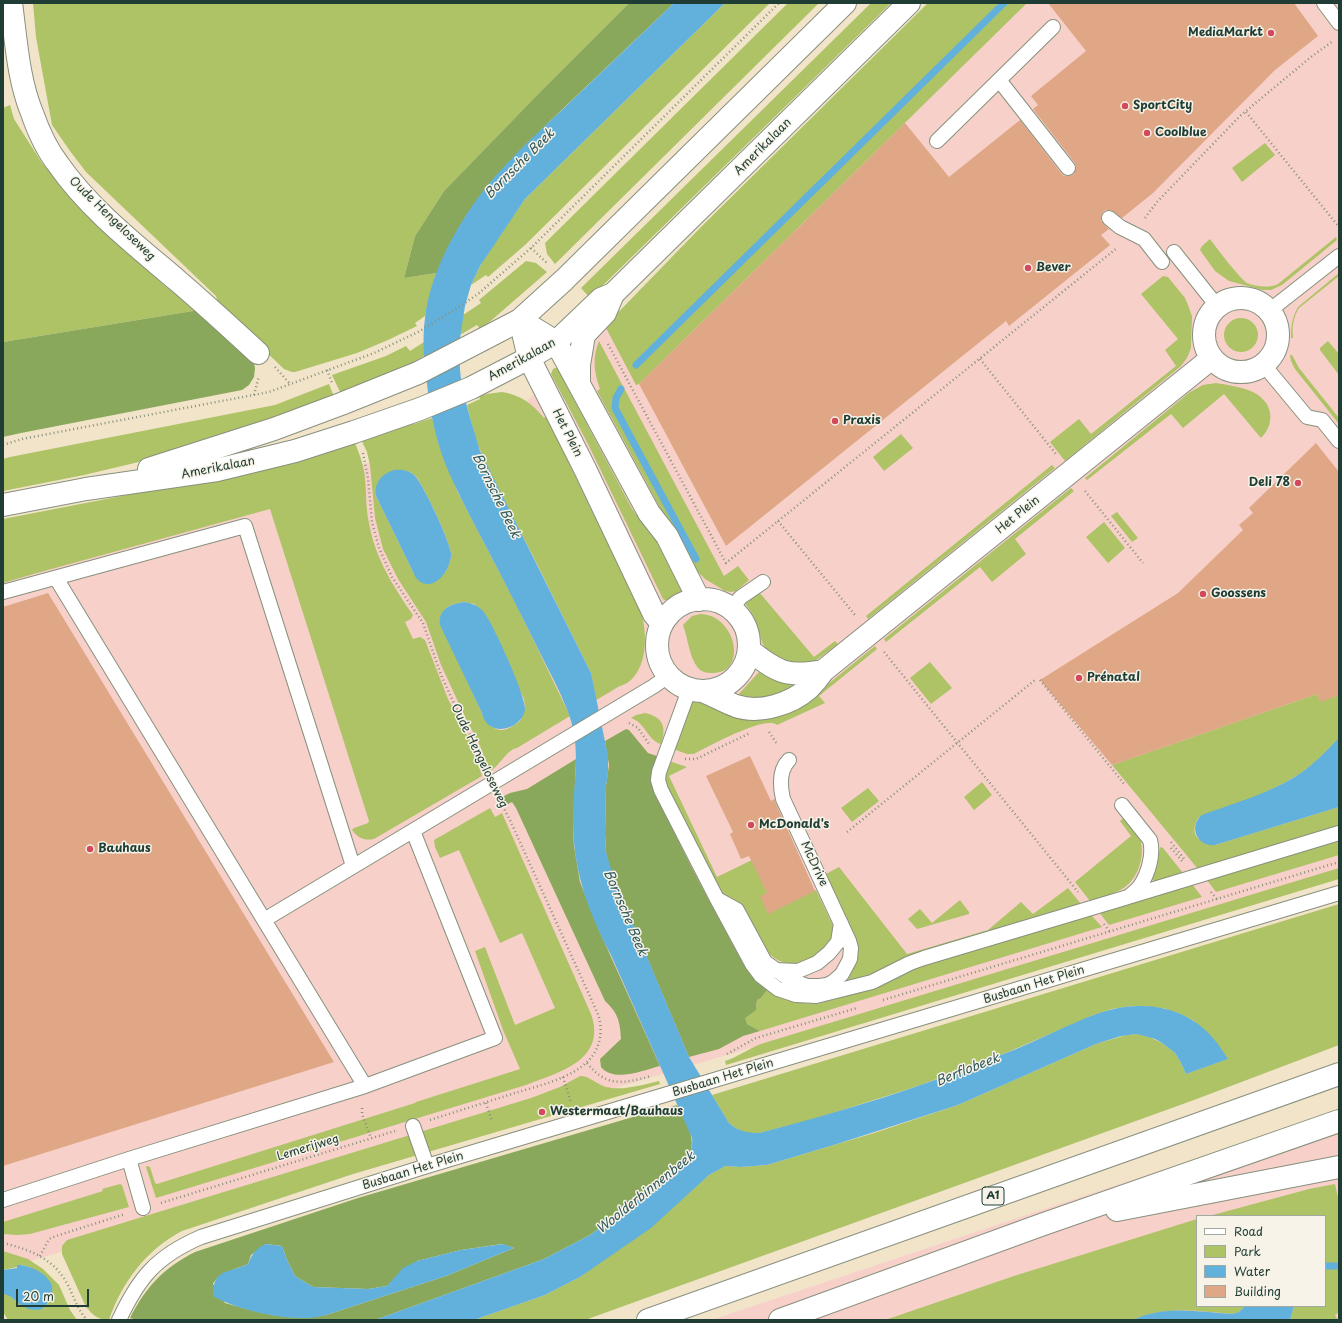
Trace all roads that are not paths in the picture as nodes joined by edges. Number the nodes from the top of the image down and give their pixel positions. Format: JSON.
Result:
{"nodes":[{"id":1,"x":11,"y":3,"type":"edge"},
{"id":2,"x":845,"y":3,"type":"edge"},
{"id":3,"x":909,"y":3,"type":"edge"},
{"id":4,"x":1324,"y":3,"type":"edge"},
{"id":5,"x":1339,"y":22,"type":"edge"},
{"id":6,"x":1053,"y":27,"type":"dead end"},
{"id":7,"x":999,"y":80,"type":"junction"},
{"id":8,"x":937,"y":141,"type":"dead end"},
{"id":9,"x":1068,"y":168,"type":"dead end"},
{"id":10,"x":1109,"y":218,"type":"dead end"},
{"id":11,"x":1174,"y":252,"type":"dead end"},
{"id":12,"x":1339,"y":256,"type":"edge"},
{"id":13,"x":1162,"y":262,"type":"dead end"},
{"id":14,"x":613,"y":294,"type":"junction"},
{"id":15,"x":1217,"y":306,"type":"junction"},
{"id":16,"x":1270,"y":311,"type":"junction"},
{"id":17,"x":520,"y":320,"type":"junction"},
{"id":18,"x":556,"y":342,"type":"junction"},
{"id":19,"x":258,"y":353,"type":"dead end"},
{"id":20,"x":529,"y":358,"type":"junction"},
{"id":21,"x":1212,"y":358,"type":"junction"},
{"id":22,"x":1264,"y":364,"type":"junction"},
{"id":23,"x":579,"y":384,"type":"junction"},
{"id":24,"x":1339,"y":441,"type":"edge"},
{"id":25,"x":86,"y":489,"type":"junction"},
{"id":26,"x":3,"y":504,"type":"edge"},
{"id":27,"x":56,"y":578,"type":"junction"},
{"id":28,"x":763,"y":582,"type":"dead end"},
{"id":29,"x":3,"y":592,"type":"edge"},
{"id":30,"x":699,"y":600,"type":"junction"},
{"id":31,"x":731,"y":608,"type":"junction"},
{"id":32,"x":662,"y":624,"type":"junction"},
{"id":33,"x":749,"y":650,"type":"junction"},
{"id":34,"x":823,"y":671,"type":"junction"},
{"id":35,"x":668,"y":676,"type":"junction"},
{"id":36,"x":697,"y":691,"type":"junction"},
{"id":37,"x":789,"y":760,"type":"road end"},
{"id":38,"x":1122,"y":805,"type":"dead end"},
{"id":39,"x":413,"y":831,"type":"junction"},
{"id":40,"x":1339,"y":833,"type":"edge"},
{"id":41,"x":352,"y":866,"type":"junction"},
{"id":42,"x":1339,"y":893,"type":"edge"},
{"id":43,"x":1128,"y":897,"type":"junction"},
{"id":44,"x":717,"y":899,"type":"junction"},
{"id":45,"x":264,"y":920,"type":"junction"},
{"id":46,"x":841,"y":923,"type":"junction"},
{"id":47,"x":775,"y":970,"type":"junction"},
{"id":48,"x":1339,"y":1074,"type":"edge"},
{"id":49,"x":365,"y":1086,"type":"junction"},
{"id":50,"x":1339,"y":1121,"type":"edge"},
{"id":51,"x":413,"y":1126,"type":"road end"},
{"id":52,"x":129,"y":1159,"type":"junction"},
{"id":53,"x":426,"y":1166,"type":"junction"},
{"id":54,"x":1339,"y":1167,"type":"edge"},
{"id":55,"x":3,"y":1200,"type":"edge"},
{"id":56,"x":144,"y":1208,"type":"road end"},
{"id":57,"x":1041,"y":1225,"type":"junction"},
{"id":58,"x":119,"y":1320,"type":"edge"},
{"id":59,"x":648,"y":1320,"type":"edge"},
{"id":60,"x":780,"y":1320,"type":"edge"}],
"edges":[{"from":1,"to":19,"type":"main road","name":"Oude Hengeloseweg"},
{"from":2,"to":17,"type":"main road","name":"Amerikalaan"},
{"from":3,"to":14,"type":"main road","name":"Amerikalaan"},
{"from":4,"to":5,"type":"lane"},
{"from":6,"to":7,"type":"lane"},
{"from":7,"to":8,"type":"lane"},
{"from":7,"to":9,"type":"lane"},
{"from":10,"to":13,"type":"lane"},
{"from":11,"to":15,"type":"lane"},
{"from":12,"to":16,"type":"lane"},
{"from":14,"to":18,"type":"main road","name":"Amerikalaan"},
{"from":14,"to":23,"type":"main road"},
{"from":15,"to":16,"type":"main road"},
{"from":15,"to":21,"type":"main road"},
{"from":16,"to":22,"type":"main road"},
{"from":17,"to":18,"type":"main road"},
{"from":17,"to":20,"type":"main road","name":"Het Plein"},
{"from":17,"to":25,"type":"main road","name":"Amerikalaan"},
{"from":18,"to":20,"type":"main road","name":"Amerikalaan"},
{"from":18,"to":23,"type":"main road"},
{"from":20,"to":25,"type":"main road","name":"Amerikalaan"},
{"from":20,"to":32,"type":"main road","name":"Het Plein"},
{"from":21,"to":22,"type":"main road"},
{"from":21,"to":34,"type":"main road","name":"Het Plein"},
{"from":22,"to":24,"type":"lane"},
{"from":23,"to":30,"type":"main road"},
{"from":25,"to":26,"type":"main road","name":"Amerikalaan"},
{"from":27,"to":29,"type":"lane"},
{"from":27,"to":41,"type":"lane"},
{"from":27,"to":45,"type":"lane"},
{"from":28,"to":31,"type":"lane"},
{"from":30,"to":31,"type":"main road"},
{"from":30,"to":32,"type":"main road"},
{"from":31,"to":33,"type":"main road"},
{"from":32,"to":35,"type":"main road"},
{"from":33,"to":34,"type":"main road","name":"Het Plein"},
{"from":33,"to":36,"type":"main road"},
{"from":34,"to":36,"type":"main road","name":"Het Plein"},
{"from":35,"to":36,"type":"main road"},
{"from":35,"to":39,"type":"lane"},
{"from":36,"to":44,"type":"lane"},
{"from":37,"to":46,"type":"lane","name":"McDrive"},
{"from":38,"to":43,"type":"lane"},
{"from":39,"to":41,"type":"lane"},
{"from":39,"to":49,"type":"lane"},
{"from":40,"to":43,"type":"lane"},
{"from":41,"to":45,"type":"lane"},
{"from":42,"to":53,"type":"lane","name":"Busbaan Het Plein"},
{"from":43,"to":44,"type":"lane"},
{"from":44,"to":47,"type":"lane","name":"McDrive"},
{"from":45,"to":49,"type":"lane"},
{"from":46,"to":47,"type":"lane"},
{"from":46,"to":47,"type":"lane","name":"McDrive"},
{"from":48,"to":59,"type":"main road","number":"A1"},
{"from":49,"to":52,"type":"lane"},
{"from":50,"to":57,"type":"main road"},
{"from":51,"to":53,"type":"lane"},
{"from":52,"to":55,"type":"lane"},
{"from":52,"to":56,"type":"lane"},
{"from":53,"to":58,"type":"lane","name":"Busbaan Het Plein"},
{"from":54,"to":57,"type":"main road"},
{"from":57,"to":60,"type":"main road"}]}
